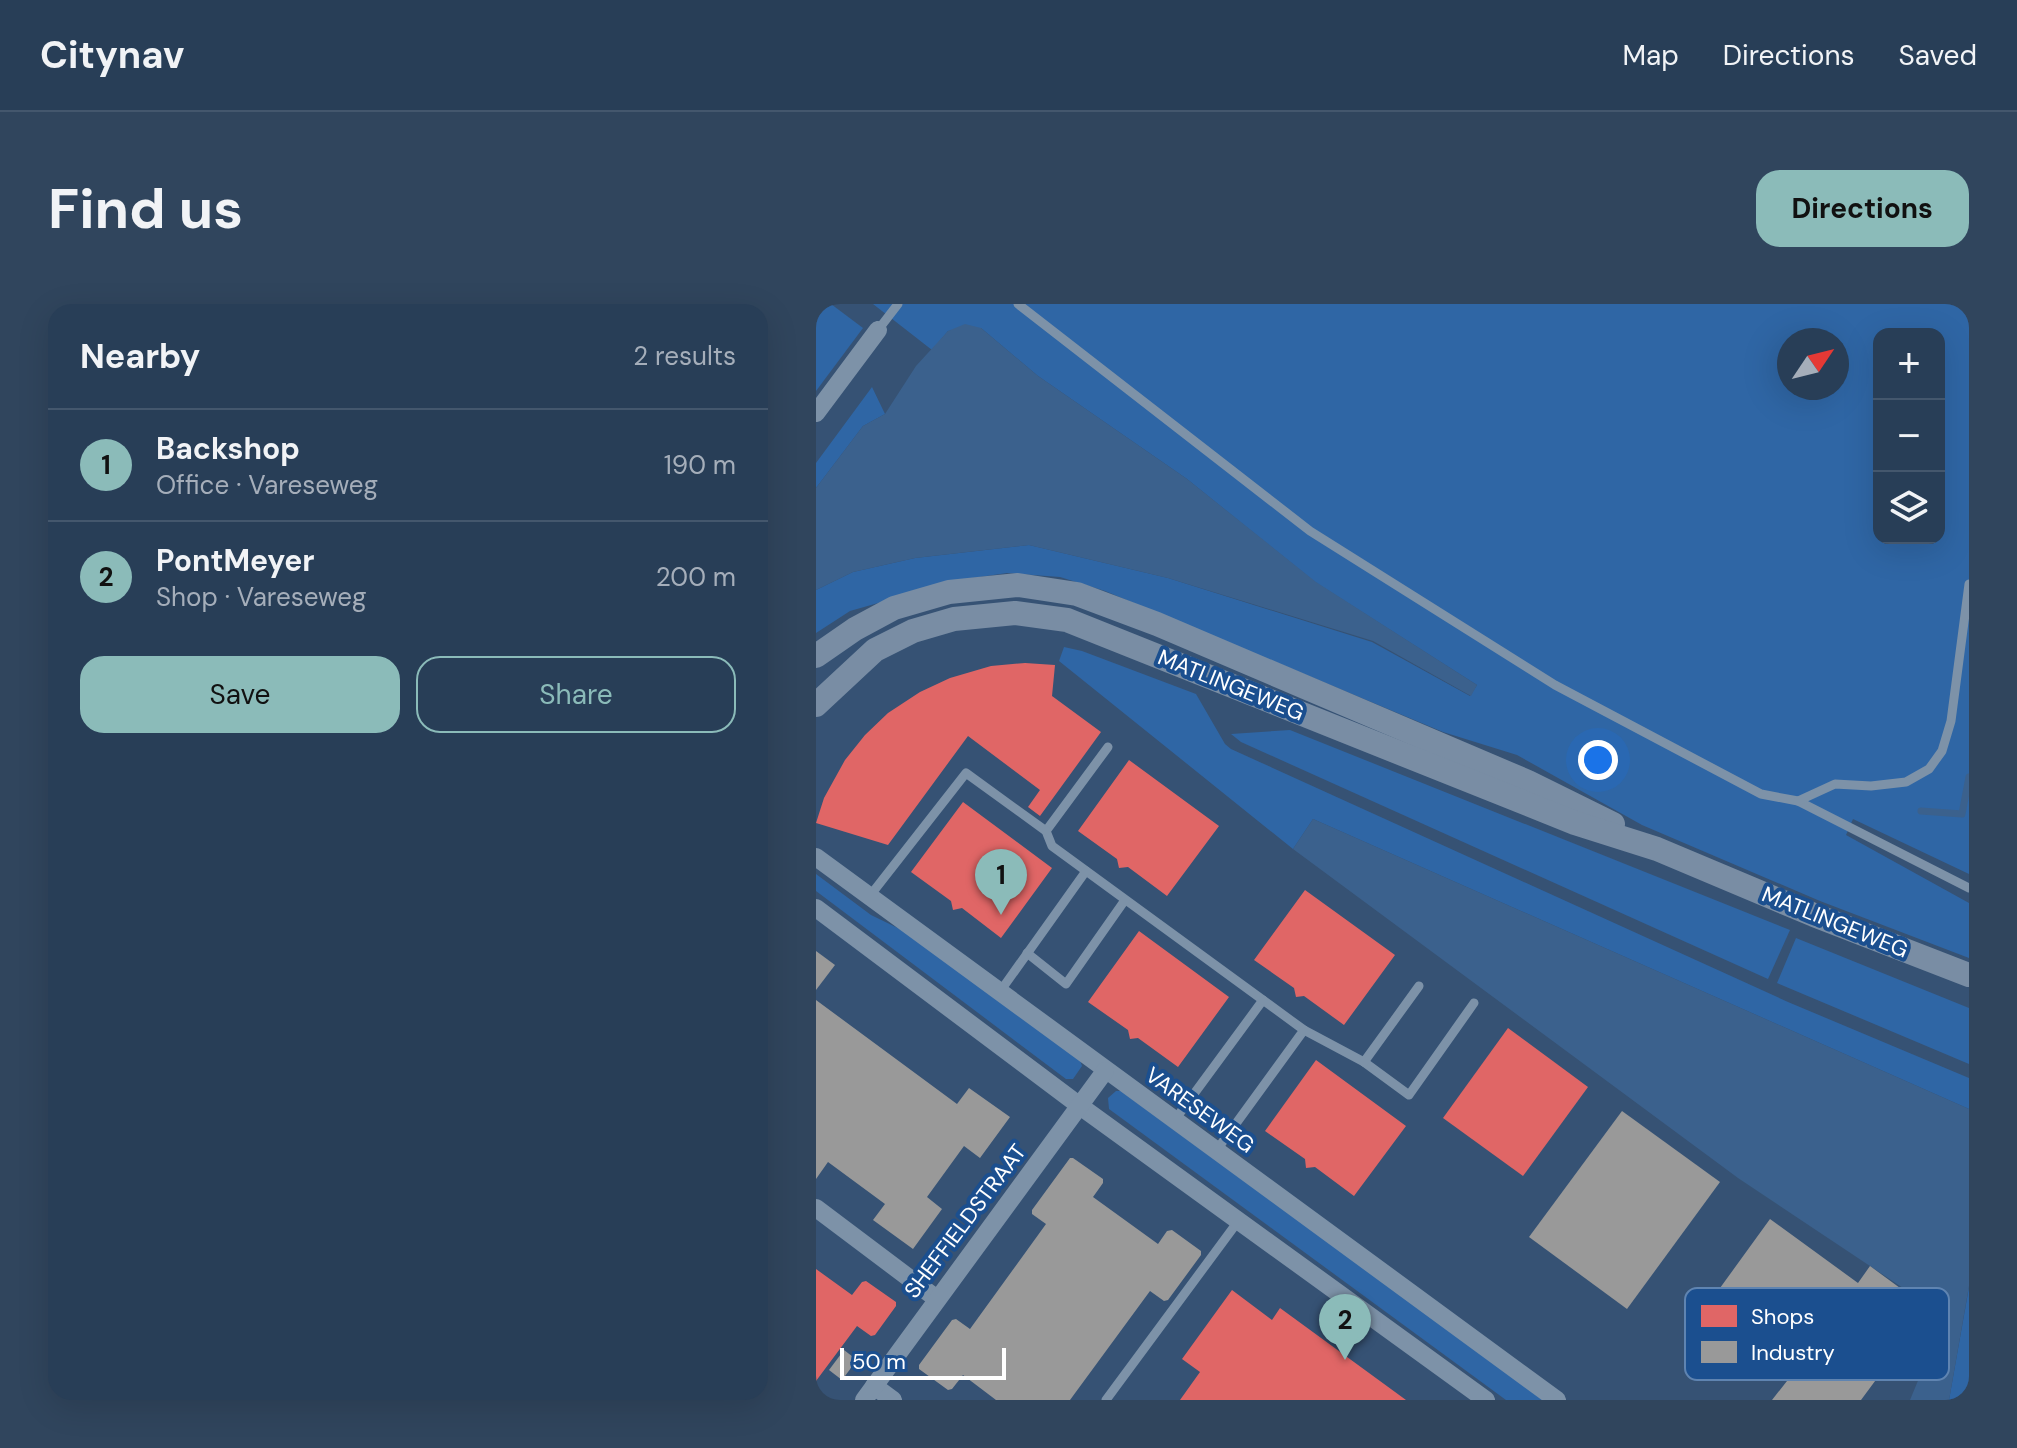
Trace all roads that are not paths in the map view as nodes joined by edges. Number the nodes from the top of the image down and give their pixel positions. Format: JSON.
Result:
{"nodes":[{"id":1,"x":898,"y":304,"type":"edge"},
{"id":2,"x":1018,"y":304,"type":"edge"},
{"id":3,"x":878,"y":330,"type":"joint"},
{"id":4,"x":816,"y":413,"type":"edge"},
{"id":5,"x":1969,"y":584,"type":"edge"},
{"id":6,"x":816,"y":656,"type":"edge"},
{"id":7,"x":816,"y":705,"type":"edge"},
{"id":8,"x":1108,"y":747,"type":"dead end"},
{"id":9,"x":1798,"y":801,"type":"junction"},
{"id":10,"x":1046,"y":831,"type":"junction"},
{"id":11,"x":1657,"y":849,"type":"junction"},
{"id":12,"x":816,"y":857,"type":"edge"},
{"id":13,"x":1086,"y":871,"type":"junction"},
{"id":14,"x":1969,"y":888,"type":"edge"},
{"id":15,"x":869,"y":897,"type":"junction"},
{"id":16,"x":1125,"y":900,"type":"junction"},
{"id":17,"x":816,"y":908,"type":"edge"},
{"id":18,"x":1027,"y":953,"type":"junction"},
{"id":19,"x":1969,"y":975,"type":"edge"},
{"id":20,"x":1419,"y":986,"type":"dead end"},
{"id":21,"x":999,"y":993,"type":"junction"},
{"id":22,"x":1263,"y":1000,"type":"junction"},
{"id":23,"x":1474,"y":1003,"type":"dead end"},
{"id":24,"x":1304,"y":1030,"type":"junction"},
{"id":25,"x":1364,"y":1062,"type":"junction"},
{"id":26,"x":1105,"y":1071,"type":"junction"},
{"id":27,"x":1080,"y":1106,"type":"junction"},
{"id":28,"x":1174,"y":1121,"type":"junction"},
{"id":29,"x":1216,"y":1151,"type":"junction"},
{"id":30,"x":816,"y":1208,"type":"edge"},
{"id":31,"x":1239,"y":1220,"type":"junction"},
{"id":32,"x":937,"y":1299,"type":"junction"},
{"id":33,"x":869,"y":1393,"type":"edge"},
{"id":34,"x":893,"y":1400,"type":"edge"},
{"id":35,"x":1106,"y":1400,"type":"edge"},
{"id":36,"x":1486,"y":1400,"type":"edge"},
{"id":37,"x":1557,"y":1400,"type":"edge"}],
"edges":[{"from":1,"to":3,"type":"lane"},
{"from":2,"to":9,"type":"lane"},
{"from":3,"to":4,"type":"street"},
{"from":5,"to":9,"type":"lane"},
{"from":6,"to":11,"type":"main road","name":"MATLINGEWEG"},
{"from":7,"to":11,"type":"main road","name":"MATLINGEWEG"},
{"from":8,"to":10,"type":"lane"},
{"from":9,"to":14,"type":"lane"},
{"from":10,"to":13,"type":"lane"},
{"from":10,"to":15,"type":"lane"},
{"from":11,"to":19,"type":"main road","name":"MATLINGEWEG"},
{"from":12,"to":15,"type":"street","name":"VARESEWEG"},
{"from":13,"to":16,"type":"lane"},
{"from":13,"to":18,"type":"lane"},
{"from":15,"to":21,"type":"street","name":"VARESEWEG"},
{"from":16,"to":18,"type":"lane"},
{"from":16,"to":22,"type":"lane"},
{"from":17,"to":27,"type":"street"},
{"from":18,"to":21,"type":"lane"},
{"from":20,"to":25,"type":"lane"},
{"from":21,"to":26,"type":"street","name":"VARESEWEG"},
{"from":22,"to":24,"type":"lane"},
{"from":22,"to":28,"type":"lane"},
{"from":23,"to":25,"type":"lane"},
{"from":24,"to":25,"type":"lane"},
{"from":24,"to":29,"type":"lane"},
{"from":26,"to":27,"type":"street","name":"SHEFFIELDSTRAAT"},
{"from":26,"to":28,"type":"street","name":"VARESEWEG"},
{"from":27,"to":31,"type":"street"},
{"from":27,"to":32,"type":"street","name":"SHEFFIELDSTRAAT"},
{"from":28,"to":29,"type":"street","name":"VARESEWEG"},
{"from":29,"to":37,"type":"street","name":"VARESEWEG"},
{"from":30,"to":32,"type":"street"},
{"from":31,"to":35,"type":"lane"},
{"from":31,"to":36,"type":"street"},
{"from":32,"to":33,"type":"street","name":"SHEFFIELDSTRAAT"},
{"from":33,"to":34,"type":"street"}]}
